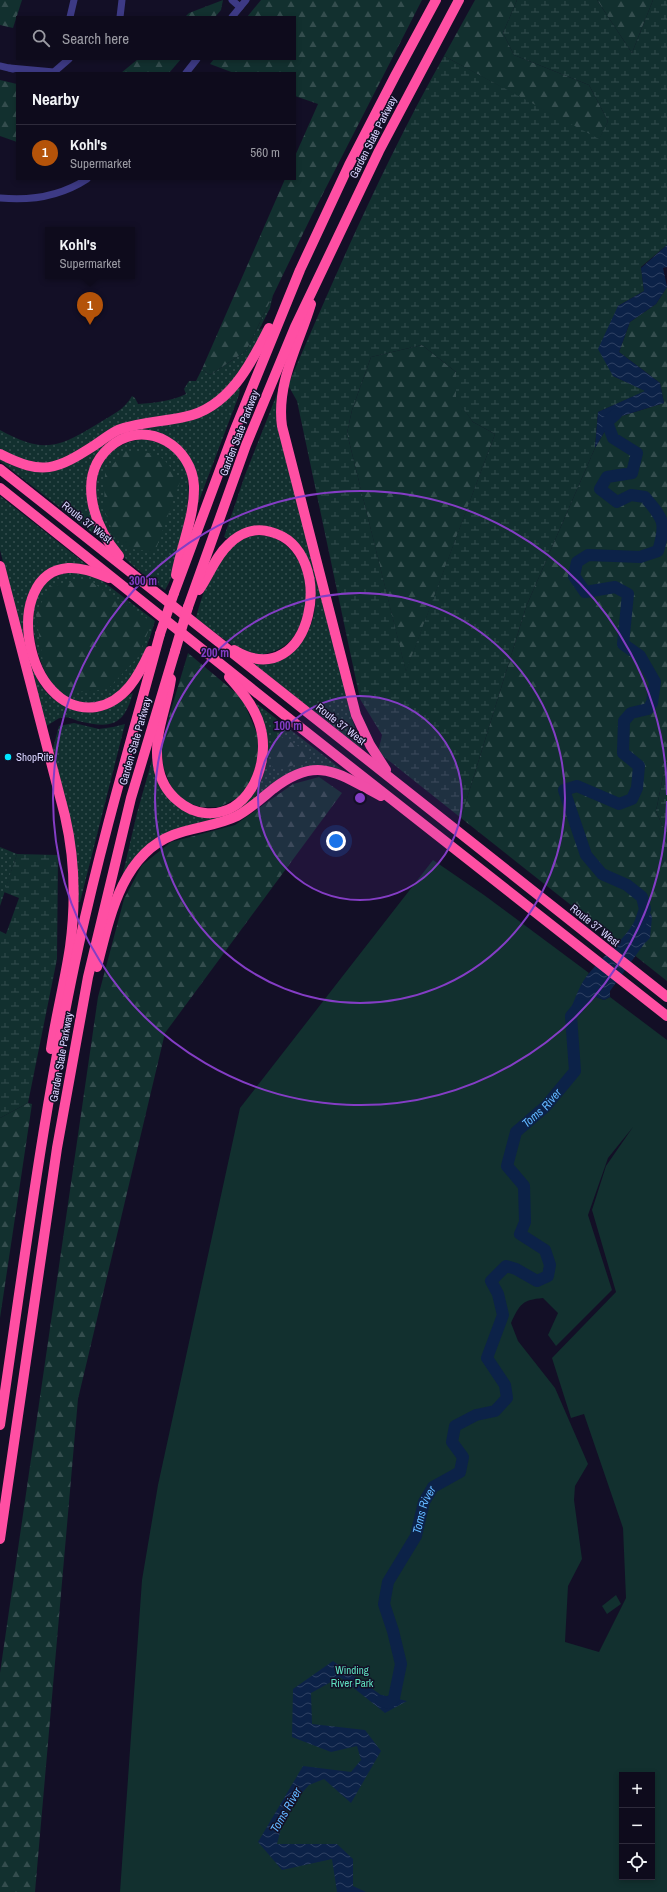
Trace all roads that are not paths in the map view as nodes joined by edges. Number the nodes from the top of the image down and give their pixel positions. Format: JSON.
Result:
{"nodes":[{"id":1,"x":74,"y":0,"type":"edge"},
{"id":2,"x":122,"y":0,"type":"edge"},
{"id":3,"x":232,"y":0,"type":"edge"},
{"id":4,"x":246,"y":0,"type":"edge"},
{"id":5,"x":436,"y":0,"type":"edge"},
{"id":6,"x":459,"y":0,"type":"edge"},
{"id":7,"x":240,"y":7,"type":"junction"},
{"id":8,"x":70,"y":16,"type":"edge"},
{"id":9,"x":120,"y":16,"type":"edge"},
{"id":10,"x":233,"y":16,"type":"edge"},
{"id":11,"x":68,"y":60,"type":"edge"},
{"id":12,"x":196,"y":60,"type":"edge"},
{"id":13,"x":0,"y":66,"type":"edge"},
{"id":14,"x":10,"y":68,"type":"junction"},
{"id":15,"x":24,"y":72,"type":"edge"},
{"id":16,"x":54,"y":72,"type":"edge"},
{"id":17,"x":54,"y":72,"type":"edge"},
{"id":18,"x":187,"y":72,"type":"edge"},
{"id":19,"x":85,"y":180,"type":"edge"},
{"id":20,"x":0,"y":198,"type":"edge"},
{"id":21,"x":300,"y":270,"type":"junction"},
{"id":22,"x":318,"y":280,"type":"junction"},
{"id":23,"x":0,"y":454,"type":"edge"},
{"id":24,"x":0,"y":469,"type":"edge"},
{"id":25,"x":0,"y":488,"type":"edge"},
{"id":26,"x":0,"y":566,"type":"edge"},
{"id":27,"x":134,"y":575,"type":"junction"},
{"id":28,"x":120,"y":583,"type":"junction"},
{"id":29,"x":174,"y":593,"type":"junction"},
{"id":30,"x":188,"y":607,"type":"junction"},
{"id":31,"x":160,"y":634,"type":"junction"},
{"id":32,"x":208,"y":634,"type":"junction"},
{"id":33,"x":175,"y":651,"type":"junction"},
{"id":34,"x":219,"y":662,"type":"junction"},
{"id":35,"x":411,"y":793,"type":"junction"},
{"id":36,"x":402,"y":806,"type":"junction"},
{"id":37,"x":667,"y":997,"type":"edge"},
{"id":38,"x":667,"y":1016,"type":"edge"},
{"id":39,"x":67,"y":1088,"type":"junction"},
{"id":40,"x":33,"y":1195,"type":"junction"},
{"id":41,"x":0,"y":1425,"type":"edge"},
{"id":42,"x":0,"y":1539,"type":"edge"}],
"edges":[{"from":1,"to":8,"type":"street"},
{"from":2,"to":9,"type":"street"},
{"from":3,"to":7,"type":"street"},
{"from":4,"to":7,"type":"street"},
{"from":5,"to":21,"type":"highway","name":"Garden State Parkway"},
{"from":6,"to":22,"type":"highway","name":"Garden State Parkway"},
{"from":7,"to":10,"type":"street"},
{"from":11,"to":16,"type":"street"},
{"from":12,"to":18,"type":"street"},
{"from":13,"to":14,"type":"street"},
{"from":14,"to":15,"type":"street"},
{"from":14,"to":17,"type":"street"},
{"from":19,"to":20,"type":"street"},
{"from":21,"to":23,"type":"highway"},
{"from":21,"to":29,"type":"highway","name":"Garden State Parkway"},
{"from":22,"to":30,"type":"highway","name":"Garden State Parkway"},
{"from":22,"to":35,"type":"highway"},
{"from":24,"to":27,"type":"highway","name":"Route 37 West"},
{"from":25,"to":28,"type":"highway"},
{"from":26,"to":40,"type":"highway"},
{"from":27,"to":29,"type":"highway"},
{"from":27,"to":32,"type":"highway","name":"Route 37 West"},
{"from":28,"to":31,"type":"highway"},
{"from":28,"to":34,"type":"highway"},
{"from":29,"to":31,"type":"highway","name":"Garden State Parkway","bridge":true},
{"from":30,"to":32,"type":"highway"},
{"from":30,"to":33,"type":"highway","name":"Garden State Parkway","bridge":true},
{"from":31,"to":40,"type":"highway","name":"Garden State Parkway"},
{"from":32,"to":35,"type":"highway","name":"Route 37 West"},
{"from":33,"to":34,"type":"highway"},
{"from":33,"to":39,"type":"highway","name":"Garden State Parkway"},
{"from":34,"to":36,"type":"highway"},
{"from":35,"to":37,"type":"highway","name":"Route 37 West"},
{"from":36,"to":38,"type":"highway"},
{"from":36,"to":39,"type":"highway"},
{"from":39,"to":42,"type":"highway","name":"Garden State Parkway"},
{"from":40,"to":41,"type":"highway","name":"Garden State Parkway"}]}
